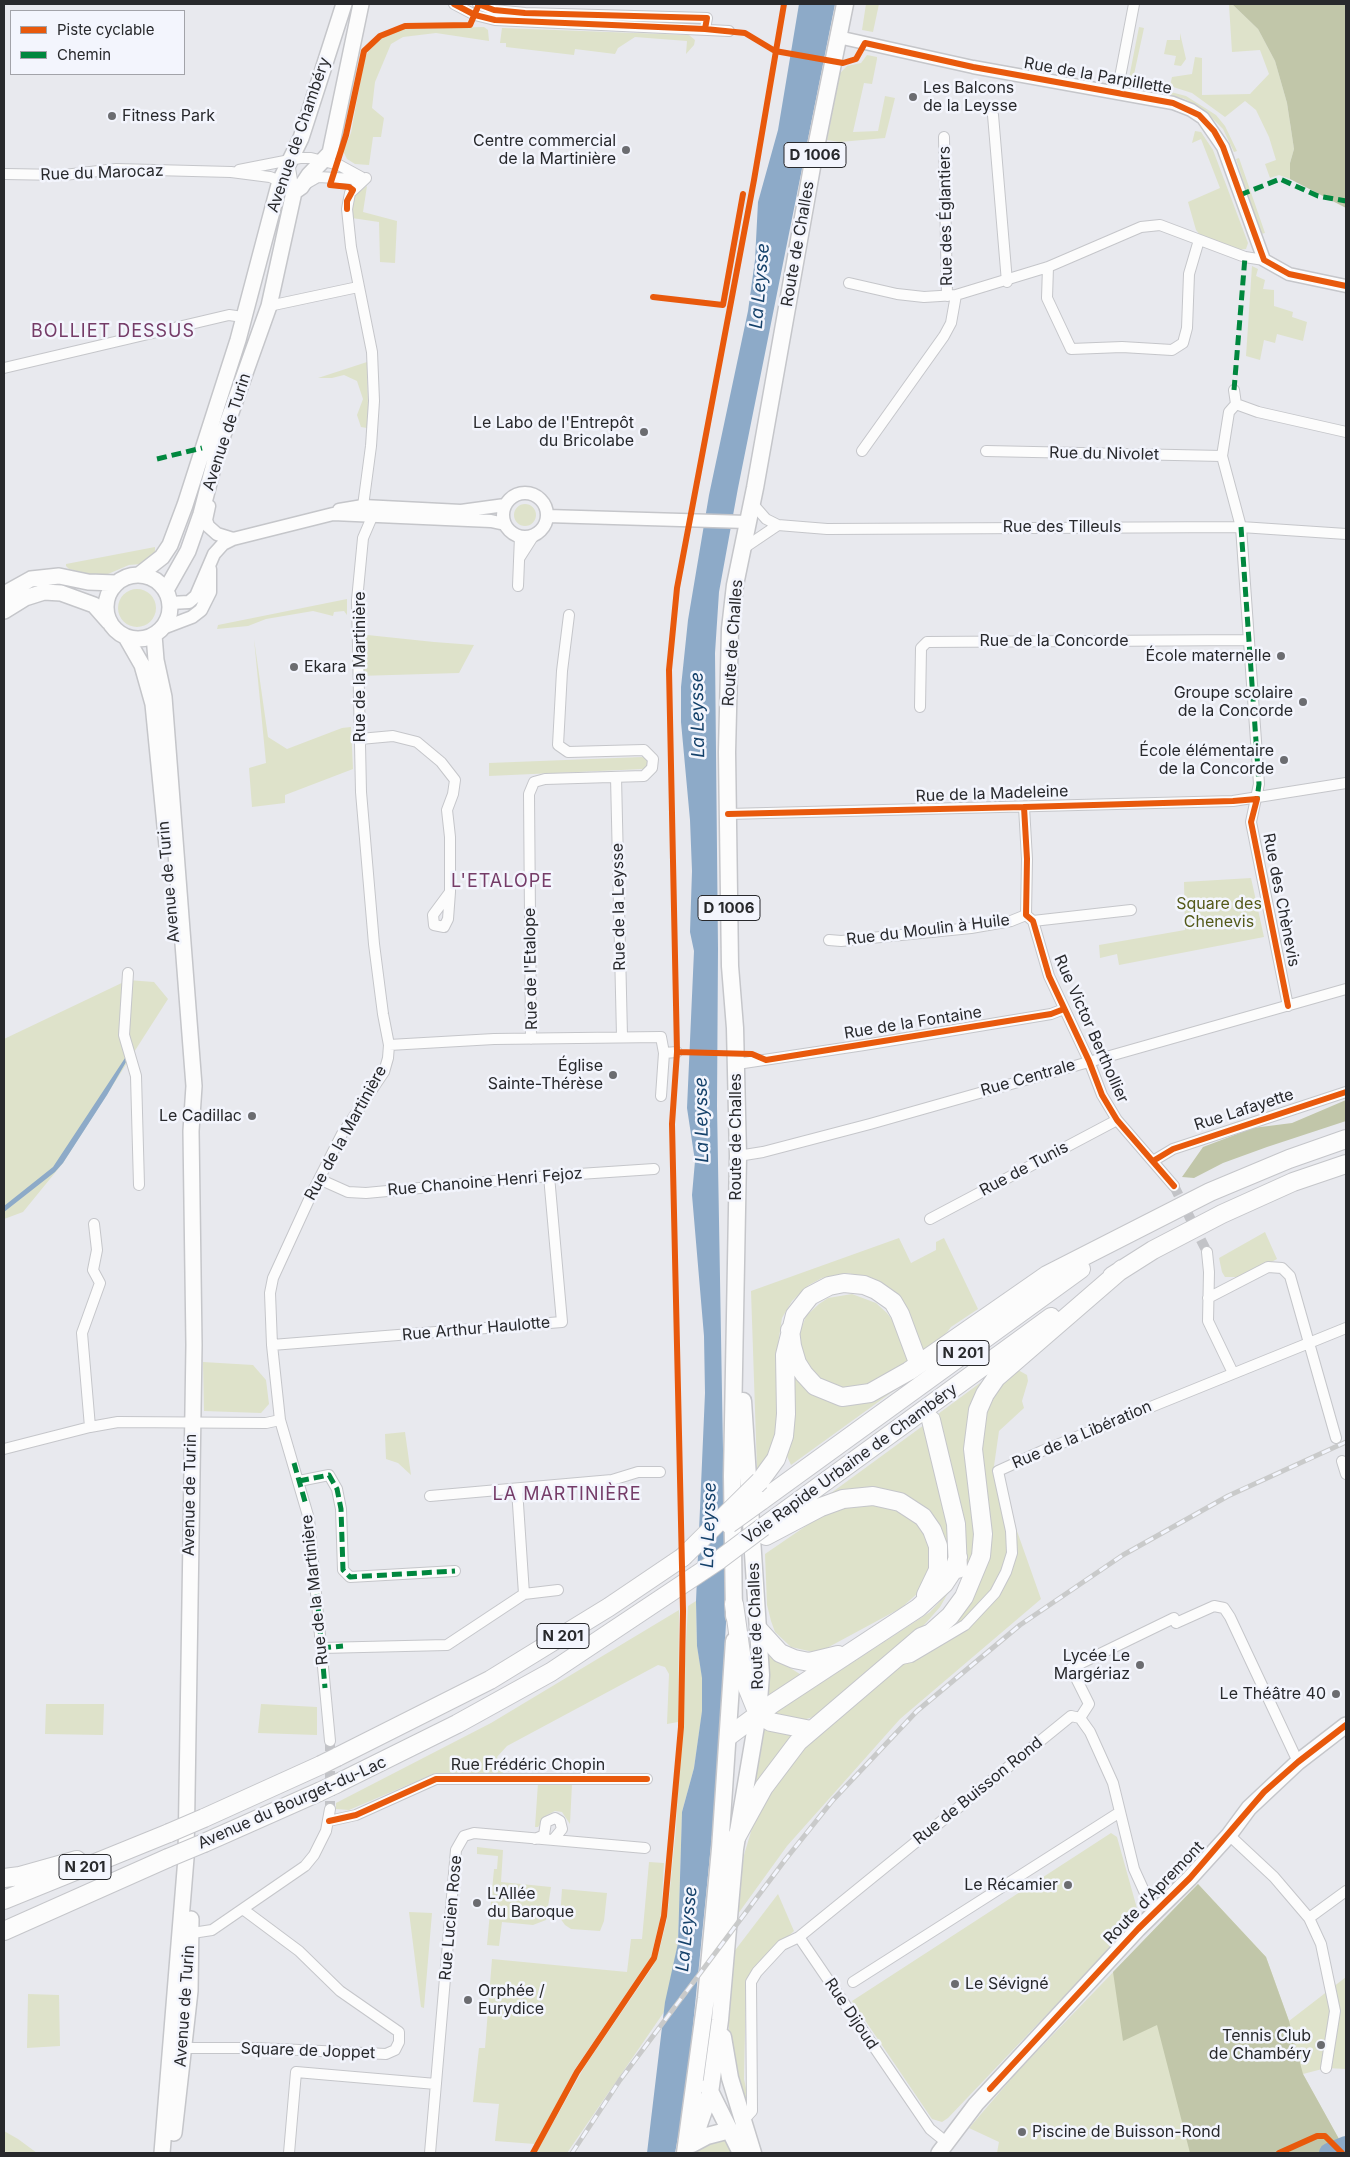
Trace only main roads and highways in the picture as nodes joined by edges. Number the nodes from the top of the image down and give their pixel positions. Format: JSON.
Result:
{"nodes":[{"id":1,"x":361,"y":4,"type":"edge"},
{"id":2,"x":844,"y":4,"type":"edge"},
{"id":3,"x":340,"y":5,"type":"edge"},
{"id":4,"x":257,"y":267,"type":"joint"},
{"id":5,"x":276,"y":268,"type":"joint"},
{"id":6,"x":138,"y":575,"type":"junction"},
{"id":7,"x":116,"y":584,"type":"junction"},
{"id":8,"x":4,"y":594,"type":"edge"},
{"id":9,"x":168,"y":597,"type":"junction"},
{"id":10,"x":4,"y":611,"type":"edge"},
{"id":11,"x":110,"y":622,"type":"junction"},
{"id":12,"x":158,"y":632,"type":"junction"},
{"id":13,"x":126,"y":637,"type":"junction"},
{"id":14,"x":174,"y":950,"type":"junction"},
{"id":15,"x":187,"y":984,"type":"junction"},
{"id":16,"x":191,"y":1131,"type":"junction"},
{"id":17,"x":1346,"y":1139,"type":"edge"},
{"id":18,"x":1346,"y":1164,"type":"edge"},
{"id":19,"x":1170,"y":1213,"type":"junction"},
{"id":20,"x":1122,"y":1269,"type":"junction"},
{"id":21,"x":735,"y":1291,"type":"junction"},
{"id":22,"x":790,"y":1330,"type":"junction"},
{"id":23,"x":916,"y":1357,"type":"dead end"},
{"id":24,"x":931,"y":1420,"type":"dead end"},
{"id":25,"x":764,"y":1532,"type":"junction"},
{"id":26,"x":958,"y":1557,"type":"junction"},
{"id":27,"x":682,"y":1558,"type":"junction"},
{"id":28,"x":734,"y":1604,"type":"junction"},
{"id":29,"x":918,"y":1608,"type":"junction"},
{"id":30,"x":759,"y":1630,"type":"junction"},
{"id":31,"x":921,"y":1638,"type":"junction"},
{"id":32,"x":855,"y":1650,"type":"junction"},
{"id":33,"x":758,"y":1714,"type":"junction"},
{"id":34,"x":1346,"y":1726,"type":"edge"},
{"id":35,"x":811,"y":1730,"type":"junction"},
{"id":36,"x":1346,"y":1734,"type":"edge"},
{"id":37,"x":729,"y":1736,"type":"junction"},
{"id":38,"x":1329,"y":1740,"type":"junction"},
{"id":39,"x":168,"y":1834,"type":"junction"},
{"id":40,"x":737,"y":1836,"type":"junction"},
{"id":41,"x":177,"y":1858,"type":"junction"},
{"id":42,"x":132,"y":1875,"type":"junction"},
{"id":43,"x":4,"y":1878,"type":"edge"},
{"id":44,"x":4,"y":1900,"type":"edge"},
{"id":45,"x":4,"y":1931,"type":"edge"},
{"id":46,"x":186,"y":1934,"type":"junction"},
{"id":47,"x":4,"y":1944,"type":"edge"},
{"id":48,"x":720,"y":2020,"type":"junction"},
{"id":49,"x":702,"y":2028,"type":"junction"},
{"id":50,"x":710,"y":2093,"type":"junction"},
{"id":51,"x":737,"y":2126,"type":"junction"},
{"id":52,"x":942,"y":2148,"type":"edge"},
{"id":53,"x":689,"y":2150,"type":"edge"},
{"id":54,"x":162,"y":2153,"type":"edge"},
{"id":55,"x":172,"y":2153,"type":"edge"},
{"id":56,"x":741,"y":2153,"type":"edge"},
{"id":57,"x":753,"y":2153,"type":"edge"}],
"edges":[{"from":1,"to":5,"type":"main road","name":"Avenue de Chambéry"},
{"from":2,"to":21,"type":"main road","name":"Route de Challes","number":"D 1006"},
{"from":3,"to":4,"type":"main road","name":"Avenue de Chambéry"},
{"from":4,"to":6,"type":"main road","name":"Avenue de Turin"},
{"from":5,"to":9,"type":"main road","name":"Avenue de Turin"},
{"from":6,"to":7,"type":"main road"},
{"from":6,"to":9,"type":"main road"},
{"from":7,"to":8,"type":"main road"},
{"from":7,"to":11,"type":"main road"},
{"from":9,"to":12,"type":"main road"},
{"from":10,"to":11,"type":"main road"},
{"from":11,"to":13,"type":"main road"},
{"from":12,"to":13,"type":"main road"},
{"from":12,"to":15,"type":"main road","name":"Avenue de Turin"},
{"from":13,"to":14,"type":"main road","name":"Avenue de Turin"},
{"from":14,"to":15,"type":"main road"},
{"from":14,"to":16,"type":"main road","name":"Avenue de Turin"},
{"from":15,"to":16,"type":"main road","name":"Avenue de Turin"},
{"from":16,"to":41,"type":"main road","name":"Avenue de Turin"},
{"from":17,"to":19,"type":"highway","number":"N 201"},
{"from":18,"to":20,"type":"highway","name":"Voie Rapide Urbaine de Chambéry","number":"N 201"},
{"from":19,"to":22,"type":"highway"},
{"from":19,"to":27,"type":"highway","number":"N 201","bridge":true},
{"from":20,"to":25,"type":"highway","name":"Voie Rapide Urbaine de Chambéry","number":"N 201"},
{"from":20,"to":31,"type":"highway"},
{"from":21,"to":28,"type":"main road","name":"Route de Challes"},
{"from":21,"to":30,"type":"main road","name":"Route de Challes"},
{"from":22,"to":23,"type":"highway"},
{"from":22,"to":27,"type":"highway","bridge":true},
{"from":24,"to":26,"type":"highway"},
{"from":25,"to":29,"type":"highway"},
{"from":25,"to":41,"type":"highway","name":"Avenue du Bourget-du-Lac","number":"N 201","bridge":true},
{"from":26,"to":29,"type":"highway"},
{"from":26,"to":31,"type":"highway"},
{"from":27,"to":39,"type":"highway","name":"Avenue du Bourget-du-Lac","number":"N 201","bridge":true},
{"from":28,"to":33,"type":"highway"},
{"from":28,"to":37,"type":"main road","name":"Route de Challes"},
{"from":29,"to":32,"type":"highway"},
{"from":30,"to":32,"type":"highway"},
{"from":30,"to":33,"type":"main road","name":"Route de Challes"},
{"from":31,"to":35,"type":"highway"},
{"from":32,"to":33,"type":"highway"},
{"from":33,"to":35,"type":"highway"},
{"from":33,"to":37,"type":"highway"},
{"from":33,"to":40,"type":"main road","name":"Route de Challes"},
{"from":34,"to":38,"type":"main road","name":"Route d'Apremont"},
{"from":35,"to":40,"type":"highway"},
{"from":36,"to":38,"type":"main road","name":"Route d'Apremont"},
{"from":37,"to":49,"type":"main road","name":"Route de Challes"},
{"from":38,"to":52,"type":"main road","name":"Route d'Apremont"},
{"from":39,"to":43,"type":"highway"},
{"from":39,"to":44,"type":"highway","number":"N 201"},
{"from":40,"to":48,"type":"main road","name":"Route de Challes"},
{"from":41,"to":42,"type":"highway","number":"N 201"},
{"from":41,"to":46,"type":"main road","name":"Avenue de Turin"},
{"from":42,"to":45,"type":"highway","number":"N 201"},
{"from":42,"to":47,"type":"highway"},
{"from":46,"to":54,"type":"main road","name":"Avenue de Turin"},
{"from":46,"to":55,"type":"main road","name":"Avenue de Turin"},
{"from":48,"to":50,"type":"main road"},
{"from":48,"to":51,"type":"main road"},
{"from":49,"to":50,"type":"main road"},
{"from":49,"to":53,"type":"main road"},
{"from":50,"to":51,"type":"main road"},
{"from":50,"to":53,"type":"main road"},
{"from":51,"to":53,"type":"main road"},
{"from":51,"to":56,"type":"main road"},
{"from":51,"to":57,"type":"main road"}]}
